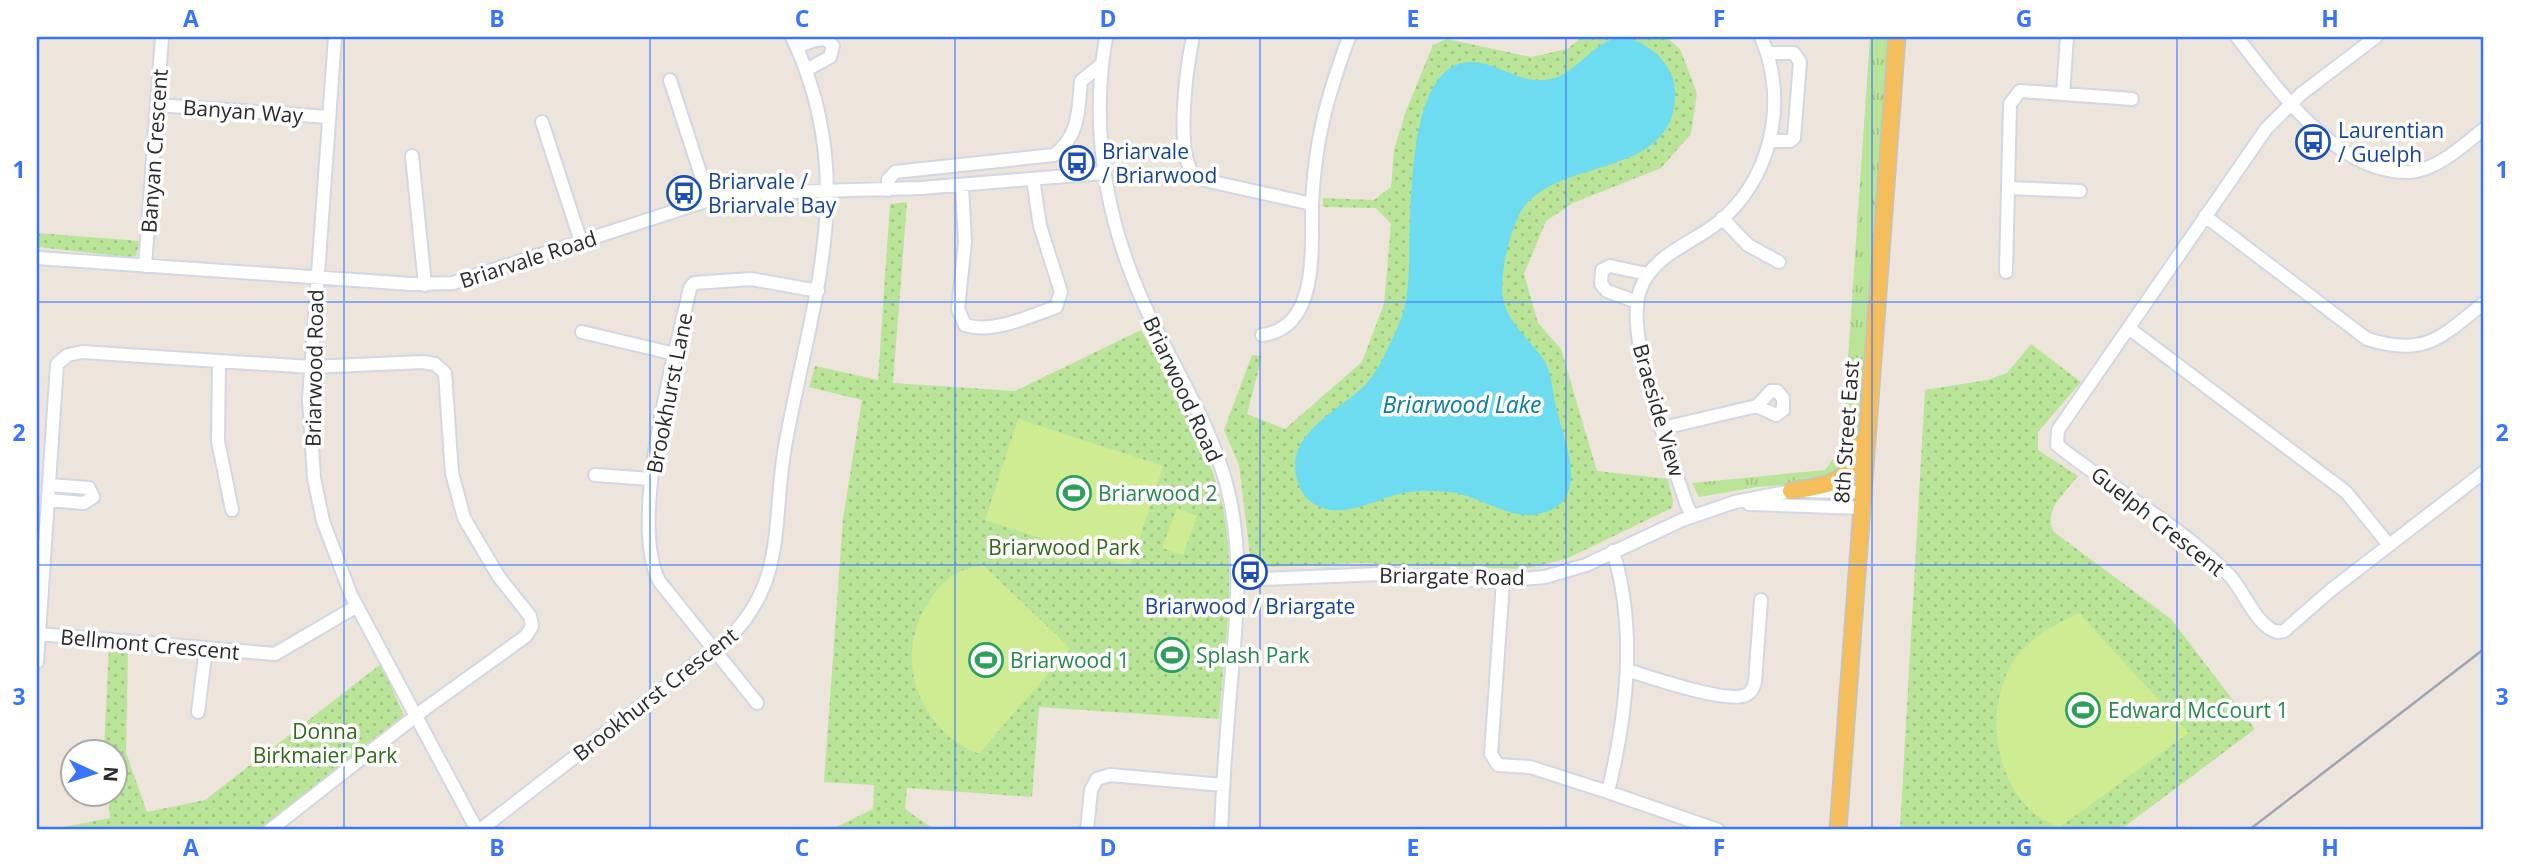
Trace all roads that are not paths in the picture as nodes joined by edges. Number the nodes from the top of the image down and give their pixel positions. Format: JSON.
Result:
{"nodes":[{"id":1,"x":162,"y":37,"type":"edge"},
{"id":2,"x":335,"y":37,"type":"edge"},
{"id":3,"x":1106,"y":37,"type":"edge"},
{"id":4,"x":1193,"y":37,"type":"edge"},
{"id":5,"x":1349,"y":37,"type":"edge"},
{"id":6,"x":1761,"y":37,"type":"edge"},
{"id":7,"x":1897,"y":37,"type":"edge"},
{"id":8,"x":2067,"y":37,"type":"edge"},
{"id":9,"x":2237,"y":37,"type":"edge"},
{"id":10,"x":2376,"y":37,"type":"edge"},
{"id":11,"x":794,"y":42,"type":"edge"},
{"id":12,"x":1768,"y":53,"type":"junction"},
{"id":13,"x":1102,"y":64,"type":"junction"},
{"id":14,"x":806,"y":70,"type":"junction"},
{"id":15,"x":670,"y":80,"type":"dead end"},
{"id":16,"x":2063,"y":94,"type":"junction"},
{"id":17,"x":2132,"y":99,"type":"dead end"},
{"id":18,"x":2290,"y":104,"type":"junction"},
{"id":19,"x":157,"y":105,"type":"junction"},
{"id":20,"x":329,"y":117,"type":"junction"},
{"id":21,"x":542,"y":122,"type":"dead end"},
{"id":22,"x":2484,"y":129,"type":"edge"},
{"id":23,"x":1770,"y":141,"type":"junction"},
{"id":24,"x":412,"y":156,"type":"dead end"},
{"id":25,"x":1103,"y":173,"type":"junction"},
{"id":26,"x":1033,"y":179,"type":"junction"},
{"id":27,"x":962,"y":186,"type":"junction"},
{"id":28,"x":2008,"y":188,"type":"junction"},
{"id":29,"x":828,"y":190,"type":"junction"},
{"id":30,"x":888,"y":190,"type":"junction"},
{"id":31,"x":2080,"y":191,"type":"dead end"},
{"id":32,"x":709,"y":200,"type":"junction"},
{"id":33,"x":1312,"y":204,"type":"junction"},
{"id":34,"x":2205,"y":216,"type":"junction"},
{"id":35,"x":1722,"y":218,"type":"junction"},
{"id":36,"x":582,"y":242,"type":"junction"},
{"id":37,"x":37,"y":258,"type":"edge"},
{"id":38,"x":1779,"y":262,"type":"dead end"},
{"id":39,"x":145,"y":266,"type":"junction"},
{"id":40,"x":2006,"y":272,"type":"dead end"},
{"id":41,"x":1647,"y":274,"type":"junction"},
{"id":42,"x":316,"y":278,"type":"junction"},
{"id":43,"x":425,"y":285,"type":"junction"},
{"id":44,"x":818,"y":291,"type":"junction"},
{"id":45,"x":1637,"y":302,"type":"junction"},
{"id":46,"x":2484,"y":303,"type":"edge"},
{"id":47,"x":2130,"y":329,"type":"junction"},
{"id":48,"x":582,"y":332,"type":"dead end"},
{"id":49,"x":1262,"y":335,"type":"dead end"},
{"id":50,"x":675,"y":354,"type":"junction"},
{"id":51,"x":219,"y":363,"type":"junction"},
{"id":52,"x":311,"y":367,"type":"junction"},
{"id":53,"x":1869,"y":400,"type":"junction"},
{"id":54,"x":1756,"y":407,"type":"dead end"},
{"id":55,"x":1663,"y":428,"type":"junction"},
{"id":56,"x":2484,"y":472,"type":"edge"},
{"id":57,"x":595,"y":474,"type":"dead end"},
{"id":58,"x":652,"y":479,"type":"junction"},
{"id":59,"x":49,"y":485,"type":"junction"},
{"id":60,"x":1791,"y":491,"type":"junction"},
{"id":61,"x":48,"y":500,"type":"junction"},
{"id":62,"x":1861,"y":500,"type":"junction"},
{"id":63,"x":1735,"y":502,"type":"junction"},
{"id":64,"x":232,"y":510,"type":"dead end"},
{"id":65,"x":1692,"y":516,"type":"junction"},
{"id":66,"x":2389,"y":545,"type":"junction"},
{"id":67,"x":1613,"y":551,"type":"junction"},
{"id":68,"x":1239,"y":580,"type":"junction"},
{"id":69,"x":1503,"y":581,"type":"junction"},
{"id":70,"x":1761,"y":600,"type":"dead end"},
{"id":71,"x":357,"y":606,"type":"junction"},
{"id":72,"x":39,"y":634,"type":"junction"},
{"id":73,"x":206,"y":648,"type":"junction"},
{"id":74,"x":714,"y":650,"type":"junction"},
{"id":75,"x":37,"y":662,"type":"edge"},
{"id":76,"x":1627,"y":670,"type":"junction"},
{"id":77,"x":757,"y":703,"type":"dead end"},
{"id":78,"x":198,"y":712,"type":"dead end"},
{"id":79,"x":416,"y":718,"type":"junction"},
{"id":80,"x":1223,"y":785,"type":"junction"},
{"id":81,"x":1608,"y":792,"type":"junction"},
{"id":82,"x":270,"y":830,"type":"edge"},
{"id":83,"x":479,"y":830,"type":"edge"},
{"id":84,"x":1087,"y":830,"type":"edge"},
{"id":85,"x":1221,"y":830,"type":"edge"},
{"id":86,"x":1718,"y":830,"type":"edge"},
{"id":87,"x":1838,"y":830,"type":"edge"}],
"edges":[{"from":1,"to":19,"type":"street","name":"Banyan Crescent"},
{"from":2,"to":20,"type":"street","name":"Briarwood Road"},
{"from":3,"to":13,"type":"street","name":"Briarwood Road"},
{"from":4,"to":33,"type":"street"},
{"from":5,"to":33,"type":"street"},
{"from":6,"to":12,"type":"street","name":"Braeside View"},
{"from":7,"to":53,"type":"main road","name":"8th Street East"},
{"from":8,"to":16,"type":"street"},
{"from":9,"to":18,"type":"street"},
{"from":10,"to":18,"type":"street","name":"Guelph Crescent"},
{"from":11,"to":14,"type":"street","name":"Brookhurst Crescent"},
{"from":11,"to":14,"type":"street"},
{"from":12,"to":23,"type":"street","name":"Braeside View"},
{"from":12,"to":23,"type":"street"},
{"from":13,"to":25,"type":"street","name":"Briarwood Road"},
{"from":13,"to":30,"type":"street"},
{"from":14,"to":29,"type":"street","name":"Brookhurst Crescent"},
{"from":15,"to":32,"type":"street"},
{"from":16,"to":17,"type":"street"},
{"from":16,"to":28,"type":"street"},
{"from":18,"to":22,"type":"street"},
{"from":18,"to":34,"type":"street","name":"Guelph Crescent"},
{"from":19,"to":20,"type":"street","name":"Banyan Way"},
{"from":19,"to":39,"type":"street","name":"Banyan Crescent"},
{"from":20,"to":42,"type":"street","name":"Briarwood Road"},
{"from":21,"to":36,"type":"street"},
{"from":23,"to":35,"type":"street","name":"Braeside View"},
{"from":24,"to":43,"type":"street"},
{"from":25,"to":26,"type":"street","name":"Briarvale Road"},
{"from":25,"to":68,"type":"street","name":"Briarwood Road"},
{"from":26,"to":27,"type":"street","name":"Briarvale Road"},
{"from":26,"to":27,"type":"street"},
{"from":27,"to":30,"type":"street","name":"Briarvale Road"},
{"from":28,"to":31,"type":"street"},
{"from":28,"to":40,"type":"street"},
{"from":29,"to":30,"type":"street","name":"Briarvale Road"},
{"from":29,"to":32,"type":"street","name":"Briarvale Road"},
{"from":29,"to":44,"type":"street","name":"Brookhurst Crescent"},
{"from":32,"to":36,"type":"street","name":"Briarvale Road"},
{"from":33,"to":49,"type":"street"},
{"from":34,"to":46,"type":"street"},
{"from":34,"to":47,"type":"street","name":"Guelph Crescent"},
{"from":35,"to":38,"type":"street"},
{"from":35,"to":41,"type":"street","name":"Braeside View"},
{"from":36,"to":43,"type":"street","name":"Briarvale Road"},
{"from":37,"to":39,"type":"street","name":"Briarvale Road"},
{"from":39,"to":42,"type":"street","name":"Briarvale Road"},
{"from":41,"to":45,"type":"street","name":"Braeside View"},
{"from":41,"to":45,"type":"street"},
{"from":42,"to":43,"type":"street","name":"Briarvale Road"},
{"from":42,"to":52,"type":"street","name":"Briarwood Road"},
{"from":44,"to":50,"type":"street","name":"Brookhurst Lane"},
{"from":44,"to":74,"type":"street","name":"Brookhurst Crescent"},
{"from":45,"to":55,"type":"street","name":"Braeside View"},
{"from":47,"to":66,"type":"street"},
{"from":47,"to":66,"type":"street","name":"Guelph Crescent"},
{"from":48,"to":50,"type":"street"},
{"from":50,"to":58,"type":"street","name":"Brookhurst Lane"},
{"from":51,"to":52,"type":"street","name":"Bellmont Crescent"},
{"from":51,"to":59,"type":"street","name":"Bellmont Crescent"},
{"from":51,"to":64,"type":"street"},
{"from":52,"to":71,"type":"street","name":"Briarwood Road"},
{"from":52,"to":79,"type":"street","name":"Bellmont Crescent"},
{"from":53,"to":60,"type":"main road"},
{"from":53,"to":62,"type":"main road","name":"8th Street East"},
{"from":54,"to":55,"type":"street"},
{"from":55,"to":65,"type":"street","name":"Braeside View"},
{"from":56,"to":66,"type":"street","name":"Guelph Crescent"},
{"from":57,"to":58,"type":"street"},
{"from":58,"to":74,"type":"street","name":"Brookhurst Lane"},
{"from":59,"to":61,"type":"street","name":"Bellmont Crescent"},
{"from":59,"to":61,"type":"street"},
{"from":60,"to":62,"type":"street","name":"Briargate Road"},
{"from":60,"to":63,"type":"street","name":"Briargate Road"},
{"from":61,"to":72,"type":"street","name":"Bellmont Crescent"},
{"from":62,"to":63,"type":"street","name":"Briargate Road"},
{"from":62,"to":87,"type":"main road","name":"8th Street East"},
{"from":63,"to":65,"type":"street","name":"Briargate Road"},
{"from":65,"to":67,"type":"street","name":"Briargate Road"},
{"from":67,"to":69,"type":"street","name":"Briargate Road"},
{"from":67,"to":76,"type":"street"},
{"from":68,"to":69,"type":"street","name":"Briargate Road"},
{"from":68,"to":80,"type":"street","name":"Briarwood Road"},
{"from":69,"to":81,"type":"street"},
{"from":70,"to":76,"type":"street"},
{"from":71,"to":73,"type":"street","name":"Bellmont Crescent"},
{"from":71,"to":79,"type":"street","name":"Briarwood Road"},
{"from":72,"to":73,"type":"street","name":"Bellmont Crescent"},
{"from":72,"to":75,"type":"street"},
{"from":73,"to":78,"type":"street"},
{"from":74,"to":77,"type":"street","name":"Brookhurst Lane"},
{"from":74,"to":83,"type":"street","name":"Brookhurst Crescent"},
{"from":76,"to":81,"type":"street"},
{"from":79,"to":82,"type":"street"},
{"from":79,"to":83,"type":"street","name":"Briarwood Road"},
{"from":80,"to":84,"type":"street"},
{"from":80,"to":85,"type":"street","name":"Briarwood Road"},
{"from":81,"to":86,"type":"street"}]}
